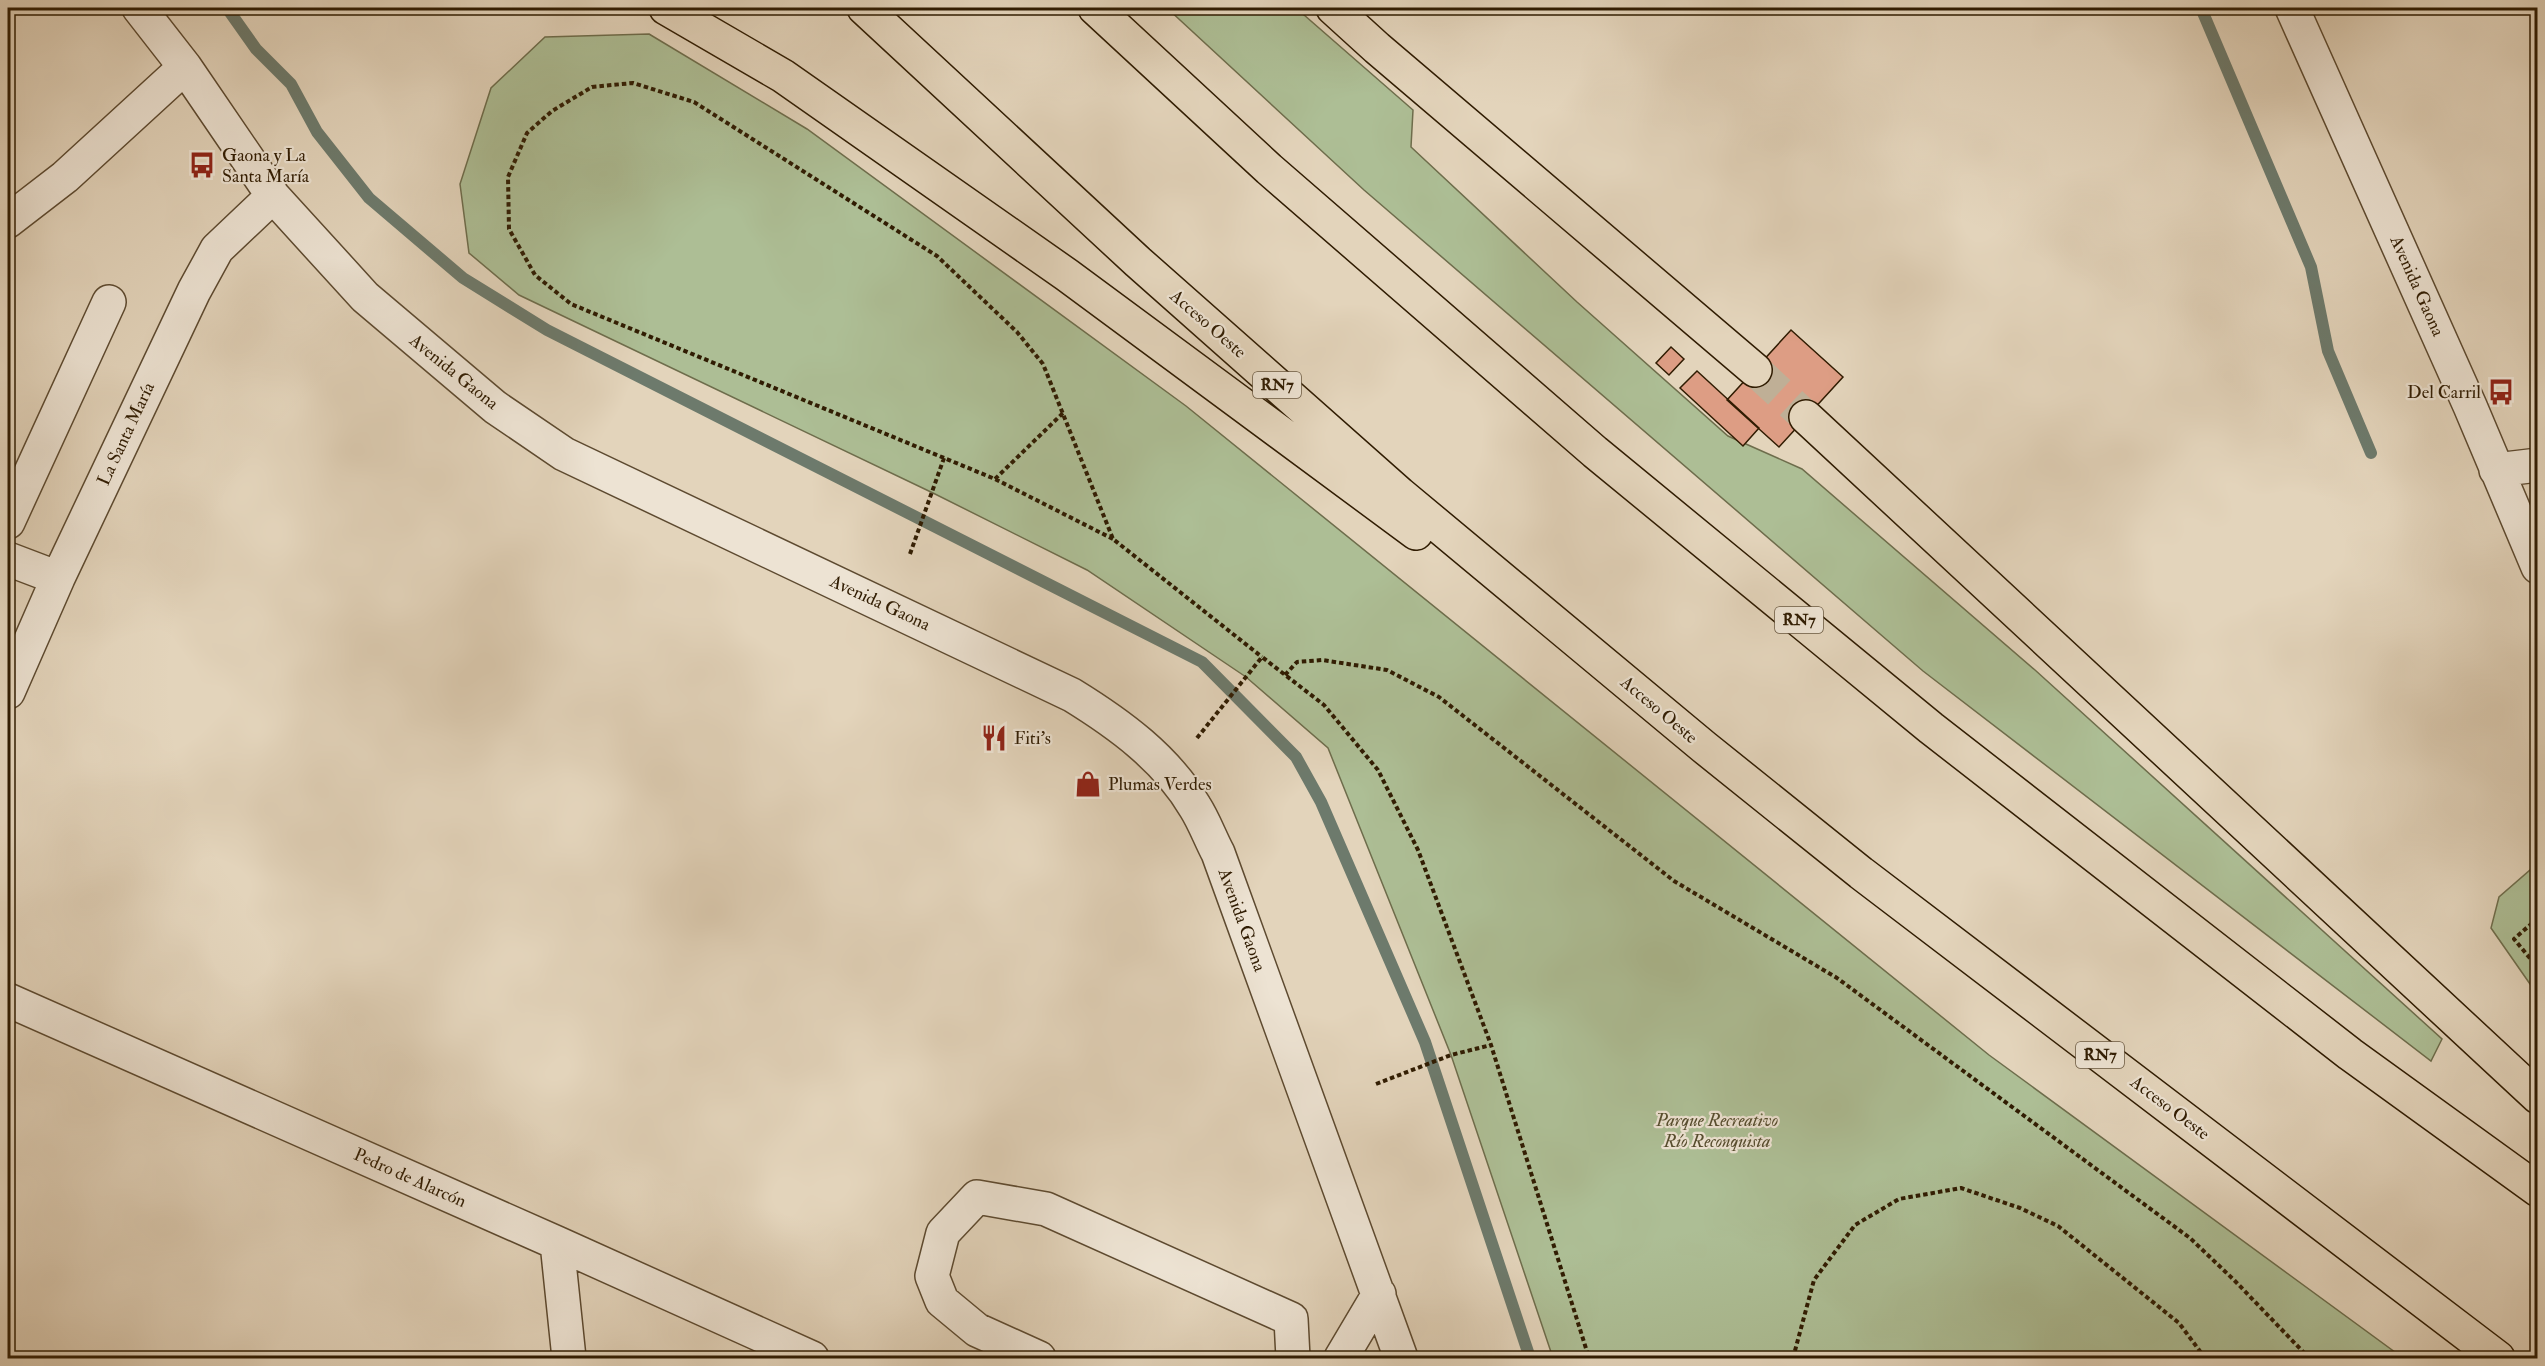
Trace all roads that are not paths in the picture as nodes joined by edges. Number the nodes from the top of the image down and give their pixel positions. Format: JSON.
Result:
{"nodes":[{"id":1,"x":139,"y":8,"type":"edge"},
{"id":2,"x":666,"y":8,"type":"edge"},
{"id":3,"x":864,"y":8,"type":"edge"},
{"id":4,"x":1095,"y":8,"type":"edge"},
{"id":5,"x":1333,"y":8,"type":"edge"},
{"id":6,"x":2292,"y":8,"type":"edge"},
{"id":7,"x":185,"y":67,"type":"junction"},
{"id":8,"x":273,"y":196,"type":"junction"},
{"id":9,"x":8,"y":221,"type":"edge"},
{"id":10,"x":109,"y":302,"type":"dead end"},
{"id":11,"x":1755,"y":370,"type":"tunnel mouth"},
{"id":12,"x":1806,"y":417,"type":"tunnel mouth"},
{"id":13,"x":2538,"y":465,"type":"edge"},
{"id":14,"x":2496,"y":470,"type":"junction"},
{"id":15,"x":8,"y":522,"type":"edge"},
{"id":16,"x":8,"y":559,"type":"edge"},
{"id":17,"x":2538,"y":567,"type":"edge"},
{"id":18,"x":58,"y":578,"type":"junction"},
{"id":19,"x":8,"y":692,"type":"edge"},
{"id":20,"x":1704,"y":747,"type":"junction"},
{"id":21,"x":8,"y":1000,"type":"edge"},
{"id":22,"x":2538,"y":1097,"type":"edge"},
{"id":23,"x":2538,"y":1190,"type":"edge"},
{"id":24,"x":557,"y":1243,"type":"junction"},
{"id":25,"x":1378,"y":1294,"type":"junction"},
{"id":26,"x":569,"y":1359,"type":"edge"},
{"id":27,"x":812,"y":1359,"type":"edge"},
{"id":28,"x":1039,"y":1359,"type":"edge"},
{"id":29,"x":1293,"y":1359,"type":"edge"},
{"id":30,"x":1341,"y":1359,"type":"edge"},
{"id":31,"x":1401,"y":1359,"type":"edge"},
{"id":32,"x":2498,"y":1359,"type":"edge"}],
"edges":[{"from":1,"to":7,"type":"street","name":"Avenida Gaona"},
{"from":2,"to":20,"type":"highway"},
{"from":3,"to":20,"type":"highway","name":"Acceso Oeste","number":"RN7"},
{"from":4,"to":23,"type":"highway","number":"RN7"},
{"from":5,"to":11,"type":"highway"},
{"from":6,"to":14,"type":"street","name":"Avenida Gaona"},
{"from":7,"to":8,"type":"street","name":"Avenida Gaona"},
{"from":7,"to":9,"type":"street"},
{"from":8,"to":18,"type":"street","name":"La Santa María"},
{"from":8,"to":25,"type":"street","name":"Avenida Gaona"},
{"from":10,"to":15,"type":"street"},
{"from":12,"to":22,"type":"highway"},
{"from":13,"to":14,"type":"street"},
{"from":14,"to":17,"type":"street","name":"Avenida Gaona"},
{"from":16,"to":18,"type":"street"},
{"from":18,"to":19,"type":"street","name":"La Santa María"},
{"from":20,"to":32,"type":"highway","name":"Acceso Oeste","number":"RN7"},
{"from":21,"to":24,"type":"street","name":"Pedro de Alarcón"},
{"from":24,"to":26,"type":"street"},
{"from":24,"to":27,"type":"street","name":"Pedro de Alarcón"},
{"from":25,"to":30,"type":"street"},
{"from":25,"to":31,"type":"street","name":"Avenida Gaona"},
{"from":28,"to":29,"type":"street"}]}
